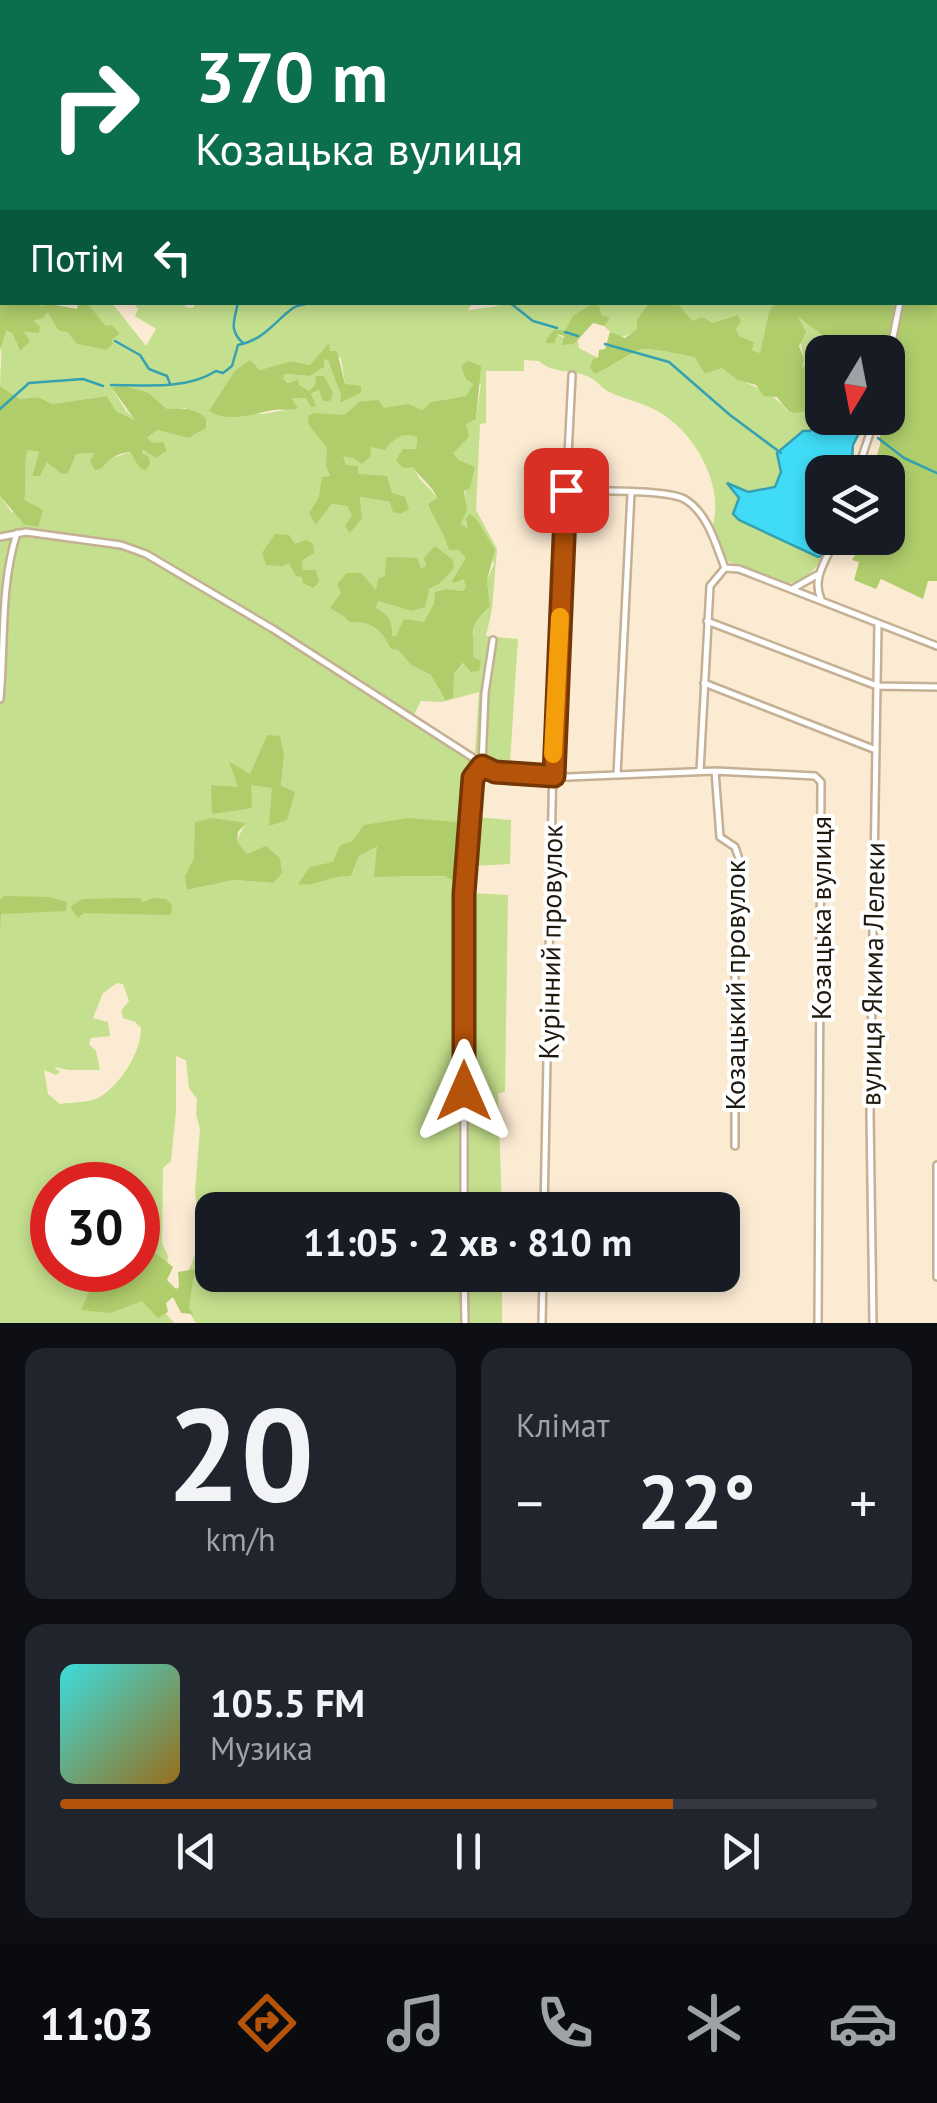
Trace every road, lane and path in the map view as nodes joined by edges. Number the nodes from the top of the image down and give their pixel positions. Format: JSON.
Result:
{"nodes":[{"id":1,"x":899,"y":305,"type":"edge"},
{"id":2,"x":893,"y":335,"type":"edge"},
{"id":3,"x":572,"y":375,"type":"dead end"},
{"id":4,"x":566,"y":490,"type":"junction"},
{"id":5,"x":631,"y":493,"type":"junction"},
{"id":6,"x":17,"y":534,"type":"junction"},
{"id":7,"x":0,"y":538,"type":"edge"},
{"id":8,"x":827,"y":555,"type":"edge"},
{"id":9,"x":724,"y":568,"type":"junction"},
{"id":10,"x":817,"y":575,"type":"junction"},
{"id":11,"x":791,"y":588,"type":"junction"},
{"id":12,"x":822,"y":600,"type":"junction"},
{"id":13,"x":707,"y":621,"type":"junction"},
{"id":14,"x":878,"y":624,"type":"junction"},
{"id":15,"x":494,"y":640,"type":"dead end"},
{"id":16,"x":937,"y":646,"type":"edge"},
{"id":17,"x":704,"y":682,"type":"junction"},
{"id":18,"x":877,"y":686,"type":"junction"},
{"id":19,"x":937,"y":688,"type":"edge"},
{"id":20,"x":0,"y":699,"type":"edge"},
{"id":21,"x":876,"y":750,"type":"junction"},
{"id":22,"x":482,"y":766,"type":"junction"},
{"id":23,"x":700,"y":771,"type":"junction"},
{"id":24,"x":715,"y":771,"type":"junction"},
{"id":25,"x":554,"y":776,"type":"junction"},
{"id":26,"x":618,"y":776,"type":"junction"},
{"id":27,"x":735,"y":1146,"type":"dead end"},
{"id":28,"x":937,"y":1166,"type":"edge"},
{"id":29,"x":464,"y":1192,"type":"edge"},
{"id":30,"x":544,"y":1192,"type":"edge"},
{"id":31,"x":937,"y":1277,"type":"edge"},
{"id":32,"x":464,"y":1292,"type":"edge"},
{"id":33,"x":543,"y":1292,"type":"edge"},
{"id":34,"x":464,"y":1323,"type":"edge"},
{"id":35,"x":542,"y":1323,"type":"edge"},
{"id":36,"x":818,"y":1323,"type":"edge"},
{"id":37,"x":873,"y":1323,"type":"edge"}],
"edges":[{"from":1,"to":2,"type":"street"},
{"from":3,"to":4,"type":"street","name":"Курінний провулок"},
{"from":4,"to":5,"type":"street"},
{"from":4,"to":25,"type":"street","name":"Курінний провулок"},
{"from":5,"to":9,"type":"street"},
{"from":5,"to":26,"type":"street"},
{"from":6,"to":7,"type":"street"},
{"from":6,"to":20,"type":"street"},
{"from":6,"to":22,"type":"street"},
{"from":8,"to":10,"type":"street"},
{"from":9,"to":11,"type":"street"},
{"from":9,"to":13,"type":"street"},
{"from":10,"to":11,"type":"street"},
{"from":10,"to":12,"type":"street"},
{"from":11,"to":12,"type":"street"},
{"from":12,"to":14,"type":"street"},
{"from":13,"to":17,"type":"street"},
{"from":13,"to":18,"type":"street"},
{"from":14,"to":16,"type":"street"},
{"from":14,"to":18,"type":"street","name":"вулиця Якима Лелеки"},
{"from":15,"to":22,"type":"street"},
{"from":17,"to":21,"type":"street"},
{"from":17,"to":23,"type":"street"},
{"from":18,"to":19,"type":"street"},
{"from":18,"to":21,"type":"street","name":"вулиця Якима Лелеки"},
{"from":21,"to":37,"type":"street","name":"вулиця Якима Лелеки"},
{"from":22,"to":25,"type":"street","name":"Козацька вулиця"},
{"from":22,"to":29,"type":"street"},
{"from":23,"to":24,"type":"street","name":"Козацька вулиця"},
{"from":23,"to":26,"type":"street","name":"Козацька вулиця"},
{"from":24,"to":27,"type":"street","name":"Козацький провулок"},
{"from":24,"to":36,"type":"street","name":"Козацька вулиця"},
{"from":25,"to":26,"type":"street","name":"Козацька вулиця"},
{"from":25,"to":30,"type":"street","name":"Курінний провулок"},
{"from":28,"to":31,"type":"street"},
{"from":32,"to":34,"type":"street"},
{"from":33,"to":35,"type":"street"}]}
